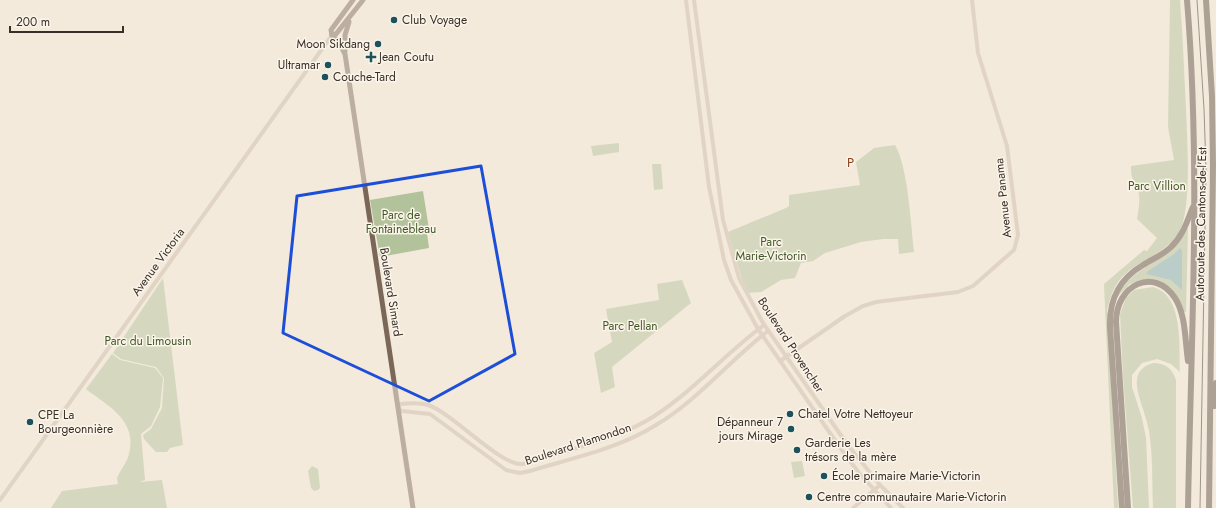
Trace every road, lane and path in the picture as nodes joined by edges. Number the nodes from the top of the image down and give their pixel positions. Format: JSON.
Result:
{"nodes":[{"id":1,"x":353,"y":0,"type":"edge"},
{"id":2,"x":363,"y":0,"type":"edge"},
{"id":3,"x":686,"y":0,"type":"edge"},
{"id":4,"x":694,"y":0,"type":"edge"},
{"id":5,"x":972,"y":0,"type":"edge"},
{"id":6,"x":1187,"y":0,"type":"edge"},
{"id":7,"x":1206,"y":0,"type":"edge"},
{"id":8,"x":351,"y":17,"type":"junction"},
{"id":9,"x":332,"y":35,"type":"junction"},
{"id":10,"x":345,"y":54,"type":"junction"},
{"id":11,"x":1213,"y":110,"type":"junction"},
{"id":12,"x":1216,"y":129,"type":"edge"},
{"id":13,"x":1195,"y":203,"type":"junction"},
{"id":14,"x":764,"y":325,"type":"junction"},
{"id":15,"x":758,"y":329,"type":"junction"},
{"id":16,"x":768,"y":331,"type":"junction"},
{"id":17,"x":763,"y":336,"type":"junction"},
{"id":18,"x":786,"y":357,"type":"junction"},
{"id":19,"x":780,"y":361,"type":"junction"},
{"id":20,"x":1190,"y":380,"type":"junction"},
{"id":21,"x":1216,"y":383,"type":"edge"},
{"id":22,"x":398,"y":408,"type":"junction"},
{"id":23,"x":847,"y":445,"type":"junction"},
{"id":24,"x":1210,"y":448,"type":"junction"},
{"id":25,"x":841,"y":449,"type":"junction"},
{"id":26,"x":880,"y":485,"type":"junction"},
{"id":27,"x":874,"y":490,"type":"junction"},
{"id":28,"x":0,"y":500,"type":"edge"},
{"id":29,"x":413,"y":508,"type":"edge"},
{"id":30,"x":853,"y":508,"type":"edge"},
{"id":31,"x":891,"y":508,"type":"edge"},
{"id":32,"x":903,"y":508,"type":"edge"},
{"id":33,"x":1122,"y":508,"type":"edge"},
{"id":34,"x":1129,"y":508,"type":"edge"},
{"id":35,"x":1188,"y":508,"type":"edge"},
{"id":36,"x":1209,"y":508,"type":"edge"}],
"edges":[{"from":1,"to":9,"type":"main road","name":"Avenue Victoria"},
{"from":2,"to":8,"type":"main road","name":"Avenue Victoria"},
{"from":3,"to":15,"type":"street","name":"Boulevard Provencher"},
{"from":4,"to":14,"type":"street","name":"Boulevard Provencher"},
{"from":5,"to":18,"type":"street","name":"Avenue Panama"},
{"from":6,"to":13,"type":"highway","name":"Autoroute des Cantons-de-l'Est"},
{"from":7,"to":11,"type":"highway","name":"Autoroute des Cantons-de-l'Est"},
{"from":8,"to":9,"type":"main road","name":"Avenue Victoria"},
{"from":8,"to":10,"type":"main road"},
{"from":9,"to":10,"type":"main road","name":"Boulevard Simard"},
{"from":9,"to":28,"type":"street","name":"Avenue Victoria"},
{"from":10,"to":22,"type":"main road","name":"Boulevard Simard"},
{"from":11,"to":12,"type":"highway"},
{"from":11,"to":24,"type":"highway","name":"Autoroute des Cantons-de-l'Est"},
{"from":13,"to":20,"type":"highway","name":"Autoroute des Cantons-de-l'Est"},
{"from":13,"to":33,"type":"highway"},
{"from":14,"to":15,"type":"street","name":"Boulevard Plamondon"},
{"from":14,"to":16,"type":"street","name":"Boulevard Provencher"},
{"from":15,"to":17,"type":"street","name":"Boulevard Provencher"},
{"from":15,"to":22,"type":"street","name":"Boulevard Plamondon"},
{"from":16,"to":17,"type":"street","name":"Boulevard Plamondon"},
{"from":16,"to":18,"type":"street","name":"Boulevard Provencher"},
{"from":17,"to":19,"type":"street","name":"Boulevard Provencher"},
{"from":17,"to":22,"type":"street","name":"Boulevard Plamondon"},
{"from":18,"to":19,"type":"street","name":"Avenue Panama"},
{"from":18,"to":23,"type":"street","name":"Boulevard Provencher"},
{"from":19,"to":25,"type":"street","name":"Boulevard Provencher"},
{"from":20,"to":34,"type":"highway"},
{"from":20,"to":35,"type":"highway"},
{"from":21,"to":24,"type":"highway"},
{"from":22,"to":29,"type":"main road","name":"Boulevard Simard"},
{"from":23,"to":25,"type":"street"},
{"from":23,"to":26,"type":"street","name":"Boulevard Provencher"},
{"from":24,"to":36,"type":"highway"},
{"from":25,"to":27,"type":"street","name":"Boulevard Provencher"},
{"from":26,"to":27,"type":"street"},
{"from":26,"to":32,"type":"street","name":"Boulevard Provencher"},
{"from":27,"to":30,"type":"street"},
{"from":27,"to":31,"type":"street","name":"Boulevard Provencher"}]}
